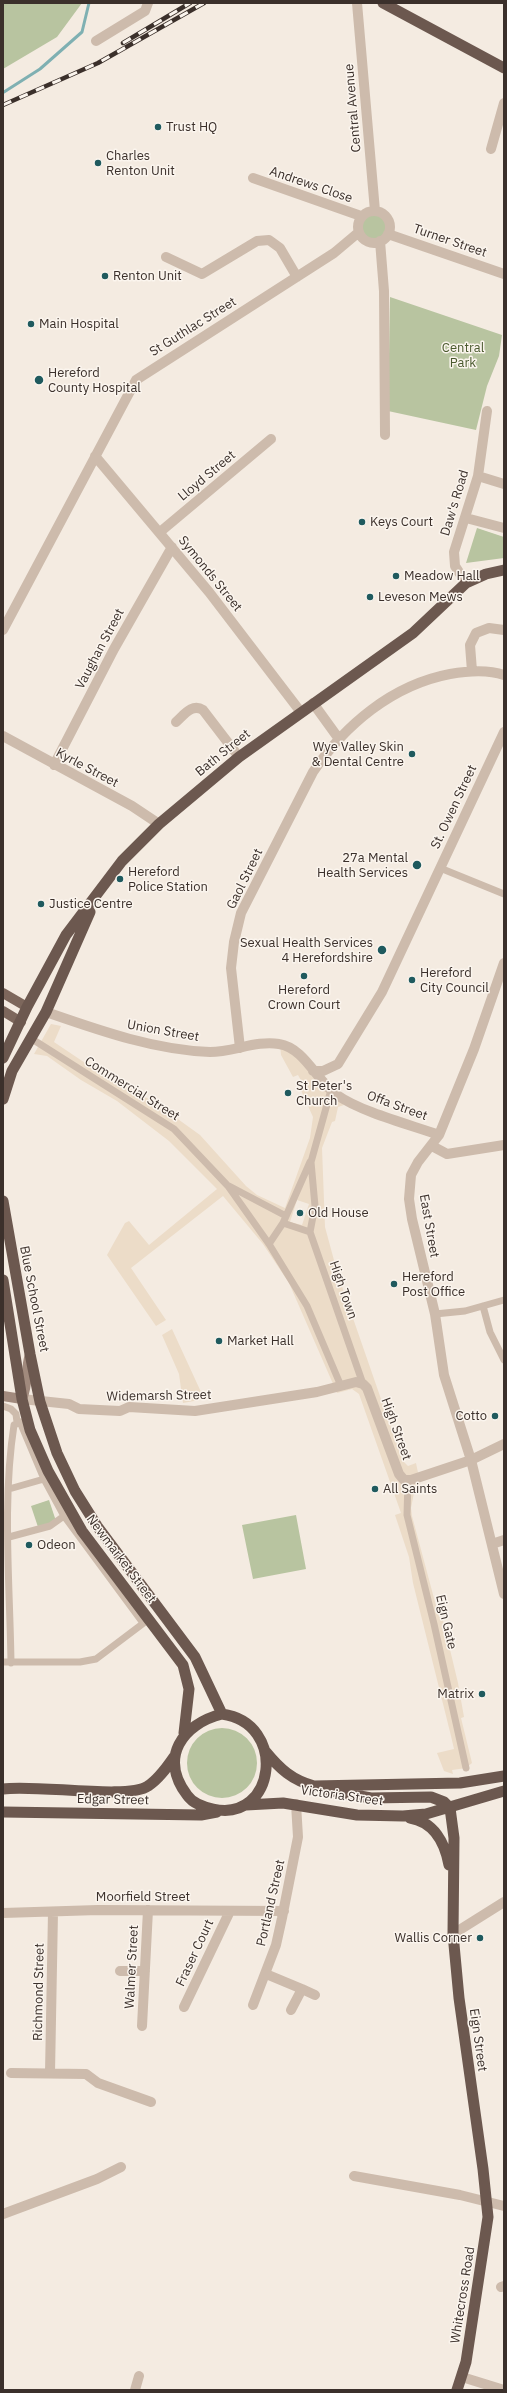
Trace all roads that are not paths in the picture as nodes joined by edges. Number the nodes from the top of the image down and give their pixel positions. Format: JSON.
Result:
{"nodes":[{"id":1,"x":148,"y":3,"type":"edge"},
{"id":2,"x":358,"y":3,"type":"edge"},
{"id":3,"x":383,"y":3,"type":"edge"},
{"id":4,"x":96,"y":40,"type":"dead end"},
{"id":5,"x":504,"y":68,"type":"edge"},
{"id":6,"x":504,"y":104,"type":"edge"},
{"id":7,"x":491,"y":149,"type":"dead end"},
{"id":8,"x":253,"y":178,"type":"dead end"},
{"id":9,"x":375,"y":210,"type":"junction"},
{"id":10,"x":361,"y":216,"type":"junction"},
{"id":11,"x":359,"y":232,"type":"junction"},
{"id":12,"x":388,"y":234,"type":"junction"},
{"id":13,"x":380,"y":241,"type":"junction"},
{"id":14,"x":166,"y":257,"type":"dead end"},
{"id":15,"x":504,"y":274,"type":"edge"},
{"id":16,"x":297,"y":277,"type":"junction"},
{"id":17,"x":487,"y":411,"type":"dead end"},
{"id":18,"x":385,"y":435,"type":"dead end"},
{"id":19,"x":271,"y":439,"type":"dead end"},
{"id":20,"x":95,"y":456,"type":"junction"},
{"id":21,"x":478,"y":476,"type":"junction"},
{"id":22,"x":504,"y":484,"type":"edge"},
{"id":23,"x":466,"y":518,"type":"junction"},
{"id":24,"x":504,"y":528,"type":"edge"},
{"id":25,"x":160,"y":532,"type":"junction"},
{"id":26,"x":172,"y":547,"type":"junction"},
{"id":27,"x":504,"y":570,"type":"edge"},
{"id":28,"x":466,"y":583,"type":"junction"},
{"id":29,"x":3,"y":630,"type":"edge"},
{"id":30,"x":504,"y":630,"type":"edge"},
{"id":31,"x":472,"y":671,"type":"junction"},
{"id":32,"x":504,"y":675,"type":"edge"},
{"id":33,"x":313,"y":703,"type":"junction"},
{"id":34,"x":300,"y":711,"type":"junction"},
{"id":35,"x":176,"y":722,"type":"dead end"},
{"id":36,"x":504,"y":733,"type":"edge"},
{"id":37,"x":3,"y":736,"type":"edge"},
{"id":38,"x":339,"y":739,"type":"junction"},
{"id":39,"x":238,"y":757,"type":"junction"},
{"id":40,"x":54,"y":765,"type":"junction"},
{"id":41,"x":159,"y":824,"type":"junction"},
{"id":42,"x":440,"y":868,"type":"junction"},
{"id":43,"x":100,"y":891,"type":"junction"},
{"id":44,"x":504,"y":894,"type":"edge"},
{"id":45,"x":504,"y":963,"type":"edge"},
{"id":46,"x":3,"y":993,"type":"edge"},
{"id":47,"x":27,"y":1007,"type":"junction"},
{"id":48,"x":3,"y":1010,"type":"edge"},
{"id":49,"x":46,"y":1012,"type":"junction"},
{"id":50,"x":20,"y":1022,"type":"junction"},
{"id":51,"x":33,"y":1037,"type":"junction"},
{"id":52,"x":280,"y":1044,"type":"joint"},
{"id":53,"x":240,"y":1048,"type":"junction"},
{"id":54,"x":3,"y":1058,"type":"edge"},
{"id":55,"x":313,"y":1071,"type":"junction"},
{"id":56,"x":331,"y":1090,"type":"junction"},
{"id":57,"x":3,"y":1099,"type":"edge"},
{"id":58,"x":439,"y":1135,"type":"junction"},
{"id":59,"x":504,"y":1145,"type":"edge"},
{"id":60,"x":432,"y":1146,"type":"junction"},
{"id":61,"x":311,"y":1162,"type":"junction"},
{"id":62,"x":228,"y":1186,"type":"junction"},
{"id":63,"x":3,"y":1201,"type":"edge"},
{"id":64,"x":284,"y":1220,"type":"junction"},
{"id":65,"x":310,"y":1232,"type":"junction"},
{"id":66,"x":268,"y":1244,"type":"junction"},
{"id":67,"x":3,"y":1280,"type":"edge"},
{"id":68,"x":504,"y":1300,"type":"edge"},
{"id":69,"x":483,"y":1306,"type":"junction"},
{"id":70,"x":435,"y":1314,"type":"junction"},
{"id":71,"x":30,"y":1354,"type":"junction"},
{"id":72,"x":504,"y":1360,"type":"edge"},
{"id":73,"x":363,"y":1384,"type":"junction"},
{"id":74,"x":341,"y":1386,"type":"junction"},
{"id":75,"x":3,"y":1396,"type":"edge"},
{"id":76,"x":22,"y":1399,"type":"junction"},
{"id":77,"x":40,"y":1402,"type":"junction"},
{"id":78,"x":3,"y":1406,"type":"edge"},
{"id":79,"x":19,"y":1422,"type":"junction"},
{"id":80,"x":3,"y":1440,"type":"edge"},
{"id":81,"x":11,"y":1442,"type":"junction"},
{"id":82,"x":504,"y":1444,"type":"edge"},
{"id":83,"x":471,"y":1460,"type":"junction"},
{"id":84,"x":44,"y":1479,"type":"junction"},
{"id":85,"x":408,"y":1481,"type":"junction"},
{"id":86,"x":9,"y":1489,"type":"junction"},
{"id":87,"x":64,"y":1516,"type":"junction"},
{"id":88,"x":9,"y":1537,"type":"junction"},
{"id":89,"x":504,"y":1540,"type":"edge"},
{"id":90,"x":492,"y":1544,"type":"junction"},
{"id":91,"x":6,"y":1557,"type":"edge"},
{"id":92,"x":504,"y":1594,"type":"edge"},
{"id":93,"x":146,"y":1621,"type":"junction"},
{"id":94,"x":3,"y":1662,"type":"edge"},
{"id":95,"x":11,"y":1663,"type":"junction"},
{"id":96,"x":222,"y":1714,"type":"junction"},
{"id":97,"x":184,"y":1734,"type":"junction"},
{"id":98,"x":266,"y":1752,"type":"junction"},
{"id":99,"x":174,"y":1757,"type":"junction"},
{"id":100,"x":466,"y":1768,"type":"dead end"},
{"id":101,"x":504,"y":1776,"type":"edge"},
{"id":102,"x":314,"y":1786,"type":"junction"},
{"id":103,"x":3,"y":1789,"type":"edge"},
{"id":104,"x":504,"y":1791,"type":"edge"},
{"id":105,"x":296,"y":1804,"type":"junction"},
{"id":106,"x":246,"y":1805,"type":"junction"},
{"id":107,"x":450,"y":1808,"type":"junction"},
{"id":108,"x":221,"y":1811,"type":"junction"},
{"id":109,"x":3,"y":1812,"type":"edge"},
{"id":110,"x":403,"y":1816,"type":"junction"},
{"id":111,"x":452,"y":1882,"type":"junction"},
{"id":112,"x":504,"y":1902,"type":"edge"},
{"id":113,"x":148,"y":1910,"type":"junction"},
{"id":114,"x":230,"y":1911,"type":"junction"},
{"id":115,"x":284,"y":1911,"type":"junction"},
{"id":116,"x":53,"y":1912,"type":"junction"},
{"id":117,"x":3,"y":1913,"type":"edge"},
{"id":118,"x":453,"y":1934,"type":"junction"},
{"id":119,"x":120,"y":1971,"type":"dead end"},
{"id":120,"x":145,"y":1971,"type":"junction"},
{"id":121,"x":266,"y":1974,"type":"junction"},
{"id":122,"x":302,"y":1989,"type":"junction"},
{"id":123,"x":315,"y":1994,"type":"dead end"},
{"id":124,"x":253,"y":2005,"type":"dead end"},
{"id":125,"x":184,"y":2007,"type":"dead end"},
{"id":126,"x":292,"y":2010,"type":"dead end"},
{"id":127,"x":142,"y":2026,"type":"dead end"},
{"id":128,"x":11,"y":2073,"type":"dead end"},
{"id":129,"x":50,"y":2073,"type":"junction"},
{"id":130,"x":151,"y":2102,"type":"dead end"},
{"id":131,"x":121,"y":2167,"type":"dead end"},
{"id":132,"x":354,"y":2176,"type":"dead end"},
{"id":133,"x":487,"y":2202,"type":"junction"},
{"id":134,"x":504,"y":2206,"type":"edge"},
{"id":135,"x":3,"y":2214,"type":"edge"},
{"id":136,"x":139,"y":2376,"type":"dead end"},
{"id":137,"x":462,"y":2377,"type":"junction"},
{"id":138,"x":134,"y":2390,"type":"edge"},
{"id":139,"x":457,"y":2390,"type":"edge"},
{"id":140,"x":504,"y":2390,"type":"edge"}],
"edges":[{"from":1,"to":4,"type":"street"},
{"from":2,"to":9,"type":"street","name":"Central Avenue"},
{"from":3,"to":5,"type":"highway"},
{"from":6,"to":7,"type":"street"},
{"from":8,"to":10,"type":"street","name":"Andrews Close"},
{"from":9,"to":10,"type":"street"},
{"from":9,"to":12,"type":"street"},
{"from":10,"to":11,"type":"street"},
{"from":11,"to":13,"type":"street"},
{"from":11,"to":16,"type":"street","name":"St Guthlac Street"},
{"from":12,"to":13,"type":"street"},
{"from":12,"to":15,"type":"street","name":"Turner Street"},
{"from":13,"to":18,"type":"street"},
{"from":14,"to":16,"type":"street"},
{"from":16,"to":20,"type":"street","name":"St Guthlac Street"},
{"from":17,"to":21,"type":"street","name":"Daw's Road"},
{"from":19,"to":25,"type":"street","name":"Lloyd Street"},
{"from":20,"to":25,"type":"street","name":"Symonds Street"},
{"from":20,"to":29,"type":"street","name":"St Guthlac Street"},
{"from":21,"to":22,"type":"street"},
{"from":21,"to":23,"type":"street","name":"Daw's Road"},
{"from":23,"to":24,"type":"street"},
{"from":23,"to":28,"type":"street","name":"Daw's Road"},
{"from":25,"to":26,"type":"street","name":"Symonds Street"},
{"from":26,"to":34,"type":"street","name":"Symonds Street"},
{"from":26,"to":40,"type":"street","name":"Vaughan Street"},
{"from":27,"to":28,"type":"highway","name":"Bath Street"},
{"from":28,"to":33,"type":"highway","name":"Bath Street"},
{"from":30,"to":31,"type":"street"},
{"from":31,"to":32,"type":"street","name":"Gaol Street"},
{"from":31,"to":38,"type":"street","name":"Gaol Street"},
{"from":33,"to":34,"type":"highway","name":"Bath Street"},
{"from":33,"to":38,"type":"street"},
{"from":34,"to":39,"type":"highway","name":"Bath Street"},
{"from":35,"to":39,"type":"street"},
{"from":36,"to":42,"type":"street","name":"St. Owen Street"},
{"from":37,"to":40,"type":"street","name":"Kyrle Street"},
{"from":38,"to":53,"type":"street","name":"Gaol Street"},
{"from":39,"to":41,"type":"highway","name":"Bath Street"},
{"from":40,"to":41,"type":"street","name":"Kyrle Street"},
{"from":41,"to":43,"type":"highway","name":"Bath Street"},
{"from":42,"to":44,"type":"street"},
{"from":42,"to":55,"type":"street","name":"St. Owen Street"},
{"from":43,"to":47,"type":"highway","name":"Bath Street"},
{"from":43,"to":49,"type":"highway"},
{"from":45,"to":58,"type":"street","name":"East Street"},
{"from":46,"to":47,"type":"main road"},
{"from":47,"to":49,"type":"highway"},
{"from":47,"to":50,"type":"highway","name":"Bath Street"},
{"from":48,"to":50,"type":"main road"},
{"from":49,"to":50,"type":"highway"},
{"from":49,"to":51,"type":"highway"},
{"from":49,"to":53,"type":"street","name":"Union Street"},
{"from":50,"to":54,"type":"highway"},
{"from":51,"to":57,"type":"highway"},
{"from":51,"to":62,"type":"street","name":"Commercial Street"},
{"from":52,"to":53,"type":"street","name":"Union Street"},
{"from":52,"to":55,"type":"street","name":"Offa Street"},
{"from":55,"to":56,"type":"street","name":"Offa Street"},
{"from":56,"to":58,"type":"street","name":"Offa Street"},
{"from":56,"to":61,"type":"street"},
{"from":58,"to":60,"type":"street","name":"East Street"},
{"from":59,"to":60,"type":"street"},
{"from":60,"to":70,"type":"street","name":"East Street"},
{"from":61,"to":64,"type":"street"},
{"from":61,"to":65,"type":"street"},
{"from":62,"to":64,"type":"street","name":"Commercial Street"},
{"from":62,"to":66,"type":"street","name":"Commercial Street"},
{"from":63,"to":71,"type":"highway","name":"Blue School Street"},
{"from":64,"to":65,"type":"street"},
{"from":64,"to":66,"type":"street"},
{"from":65,"to":73,"type":"street","name":"High Town"},
{"from":66,"to":74,"type":"street"},
{"from":67,"to":76,"type":"highway","name":"Blue School Street"},
{"from":68,"to":69,"type":"street"},
{"from":69,"to":70,"type":"street"},
{"from":69,"to":72,"type":"street"},
{"from":70,"to":83,"type":"street","name":"East Street"},
{"from":71,"to":76,"type":"main road"},
{"from":71,"to":77,"type":"highway","name":"Blue School Street"},
{"from":73,"to":74,"type":"street","name":"Widemarsh Street"},
{"from":73,"to":85,"type":"street","name":"High Street"},
{"from":74,"to":77,"type":"street","name":"Widemarsh Street"},
{"from":75,"to":76,"type":"main road","name":"Widemarsh Street"},
{"from":76,"to":77,"type":"street","name":"Widemarsh Street"},
{"from":76,"to":93,"type":"highway","name":"Newmarket Street"},
{"from":77,"to":96,"type":"highway","name":"Newmarket Street"},
{"from":78,"to":79,"type":"street"},
{"from":79,"to":81,"type":"street"},
{"from":79,"to":84,"type":"street"},
{"from":80,"to":81,"type":"street"},
{"from":81,"to":86,"type":"street"},
{"from":82,"to":83,"type":"street"},
{"from":83,"to":85,"type":"street"},
{"from":83,"to":90,"type":"street","name":"East Street"},
{"from":84,"to":86,"type":"street"},
{"from":84,"to":87,"type":"street"},
{"from":85,"to":100,"type":"street","name":"Eign Gate"},
{"from":86,"to":88,"type":"street"},
{"from":87,"to":88,"type":"street"},
{"from":87,"to":93,"type":"street"},
{"from":88,"to":91,"type":"street"},
{"from":89,"to":90,"type":"street"},
{"from":90,"to":92,"type":"street","name":"East Street"},
{"from":91,"to":95,"type":"street"},
{"from":93,"to":95,"type":"street"},
{"from":93,"to":97,"type":"highway","name":"Newmarket Street"},
{"from":94,"to":95,"type":"street"},
{"from":96,"to":97,"type":"highway"},
{"from":96,"to":98,"type":"highway"},
{"from":97,"to":99,"type":"highway"},
{"from":98,"to":102,"type":"highway","name":"Victoria Street"},
{"from":98,"to":106,"type":"highway"},
{"from":99,"to":103,"type":"highway","name":"Edgar Street"},
{"from":99,"to":108,"type":"highway"},
{"from":101,"to":102,"type":"highway","name":"Victoria Street"},
{"from":102,"to":107,"type":"highway"},
{"from":104,"to":107,"type":"highway","name":"Victoria Street"},
{"from":105,"to":106,"type":"highway","name":"Victoria Street"},
{"from":105,"to":110,"type":"highway","name":"Victoria Street"},
{"from":105,"to":115,"type":"street","name":"Portland Street"},
{"from":106,"to":108,"type":"highway"},
{"from":107,"to":110,"type":"highway","name":"Victoria Street"},
{"from":107,"to":111,"type":"highway","name":"Eign Street"},
{"from":108,"to":109,"type":"highway","name":"Edgar Street"},
{"from":110,"to":111,"type":"highway","name":"Eign Street"},
{"from":111,"to":118,"type":"highway","name":"Eign Street"},
{"from":112,"to":118,"type":"street"},
{"from":113,"to":114,"type":"street","name":"Moorfield Street"},
{"from":113,"to":116,"type":"street","name":"Moorfield Street"},
{"from":113,"to":120,"type":"street","name":"Walmer Street"},
{"from":114,"to":115,"type":"street","name":"Moorfield Street"},
{"from":114,"to":125,"type":"street","name":"Fraser Court"},
{"from":115,"to":121,"type":"street","name":"Portland Street"},
{"from":116,"to":117,"type":"street","name":"Moorfield Street"},
{"from":116,"to":129,"type":"street","name":"Richmond Street"},
{"from":118,"to":133,"type":"highway","name":"Eign Street"},
{"from":119,"to":120,"type":"street"},
{"from":120,"to":127,"type":"street","name":"Walmer Street"},
{"from":121,"to":122,"type":"street"},
{"from":121,"to":124,"type":"street","name":"Portland Street"},
{"from":122,"to":123,"type":"street"},
{"from":122,"to":126,"type":"street"},
{"from":128,"to":129,"type":"street"},
{"from":129,"to":130,"type":"street"},
{"from":131,"to":135,"type":"street"},
{"from":132,"to":133,"type":"street"},
{"from":133,"to":134,"type":"street"},
{"from":133,"to":137,"type":"highway","name":"Whitecross Road"},
{"from":136,"to":138,"type":"street"},
{"from":137,"to":139,"type":"highway","name":"Whitecross Road"},
{"from":137,"to":140,"type":"street"}]}
